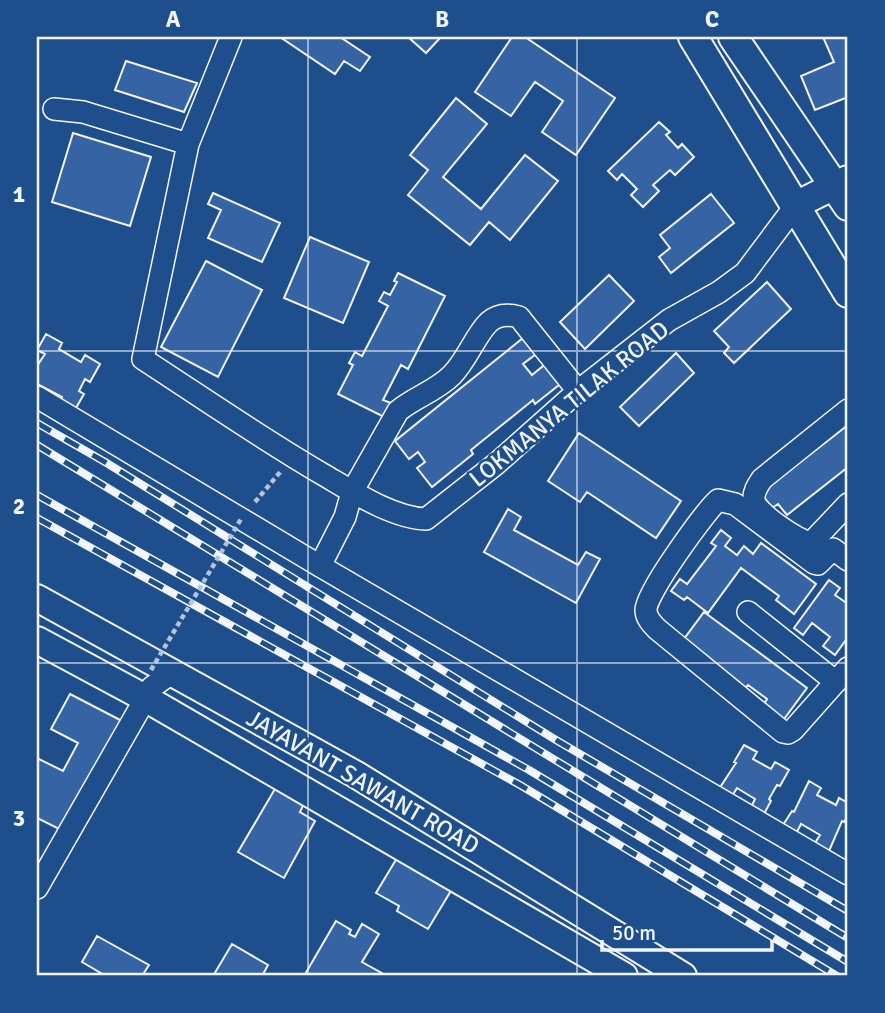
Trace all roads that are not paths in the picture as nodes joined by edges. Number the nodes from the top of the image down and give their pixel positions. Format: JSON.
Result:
{"nodes":[{"id":1,"x":231,"y":37,"type":"edge"},
{"id":2,"x":734,"y":38,"type":"edge"},
{"id":3,"x":699,"y":45,"type":"edge"},
{"id":4,"x":54,"y":109,"type":"dead end"},
{"id":5,"x":187,"y":144,"type":"junction"},
{"id":6,"x":844,"y":190,"type":"edge"},
{"id":7,"x":796,"y":205,"type":"junction"},
{"id":8,"x":848,"y":293,"type":"edge"},
{"id":9,"x":578,"y":391,"type":"junction"},
{"id":10,"x":37,"y":397,"type":"edge"},
{"id":11,"x":848,"y":410,"type":"edge"},
{"id":12,"x":352,"y":492,"type":"junction"},
{"id":13,"x":848,"y":504,"type":"edge"},
{"id":14,"x":848,"y":560,"type":"edge"},
{"id":15,"x":320,"y":566,"type":"junction"},
{"id":16,"x":37,"y":598,"type":"edge"},
{"id":17,"x":748,"y":612,"type":"dead end"},
{"id":18,"x":37,"y":640,"type":"edge"},
{"id":19,"x":162,"y":671,"type":"junction"},
{"id":20,"x":842,"y":675,"type":"edge"},
{"id":21,"x":145,"y":698,"type":"junction"},
{"id":22,"x":848,"y":874,"type":"edge"},
{"id":23,"x":37,"y":888,"type":"edge"},
{"id":24,"x":633,"y":945,"type":"junction"},
{"id":25,"x":620,"y":975,"type":"edge"},
{"id":26,"x":683,"y":976,"type":"edge"}],
"edges":[{"from":1,"to":5,"type":"street"},
{"from":2,"to":3,"type":"street"},
{"from":2,"to":6,"type":"main road"},
{"from":3,"to":7,"type":"main road"},
{"from":4,"to":5,"type":"street"},
{"from":5,"to":12,"type":"street"},
{"from":6,"to":7,"type":"street"},
{"from":7,"to":8,"type":"main road"},
{"from":7,"to":9,"type":"street","name":"LOKMANYA TILAK ROAD"},
{"from":9,"to":12,"type":"street","name":"LOKMANYA TILAK ROAD"},
{"from":9,"to":12,"type":"street"},
{"from":10,"to":15,"type":"street"},
{"from":11,"to":13,"type":"street"},
{"from":12,"to":15,"type":"street"},
{"from":14,"to":20,"type":"street"},
{"from":15,"to":22,"type":"street"},
{"from":16,"to":19,"type":"street","name":"JAYAVANT SAWANT ROAD"},
{"from":17,"to":20,"type":"street"},
{"from":18,"to":21,"type":"street"},
{"from":19,"to":21,"type":"street"},
{"from":19,"to":24,"type":"street","name":"JAYAVANT SAWANT ROAD"},
{"from":21,"to":23,"type":"street"},
{"from":21,"to":25,"type":"street","name":"JAYAVANT SAWANT ROAD"},
{"from":24,"to":25,"type":"street"},
{"from":24,"to":26,"type":"street","name":"JAYAVANT SAWANT ROAD"}]}
